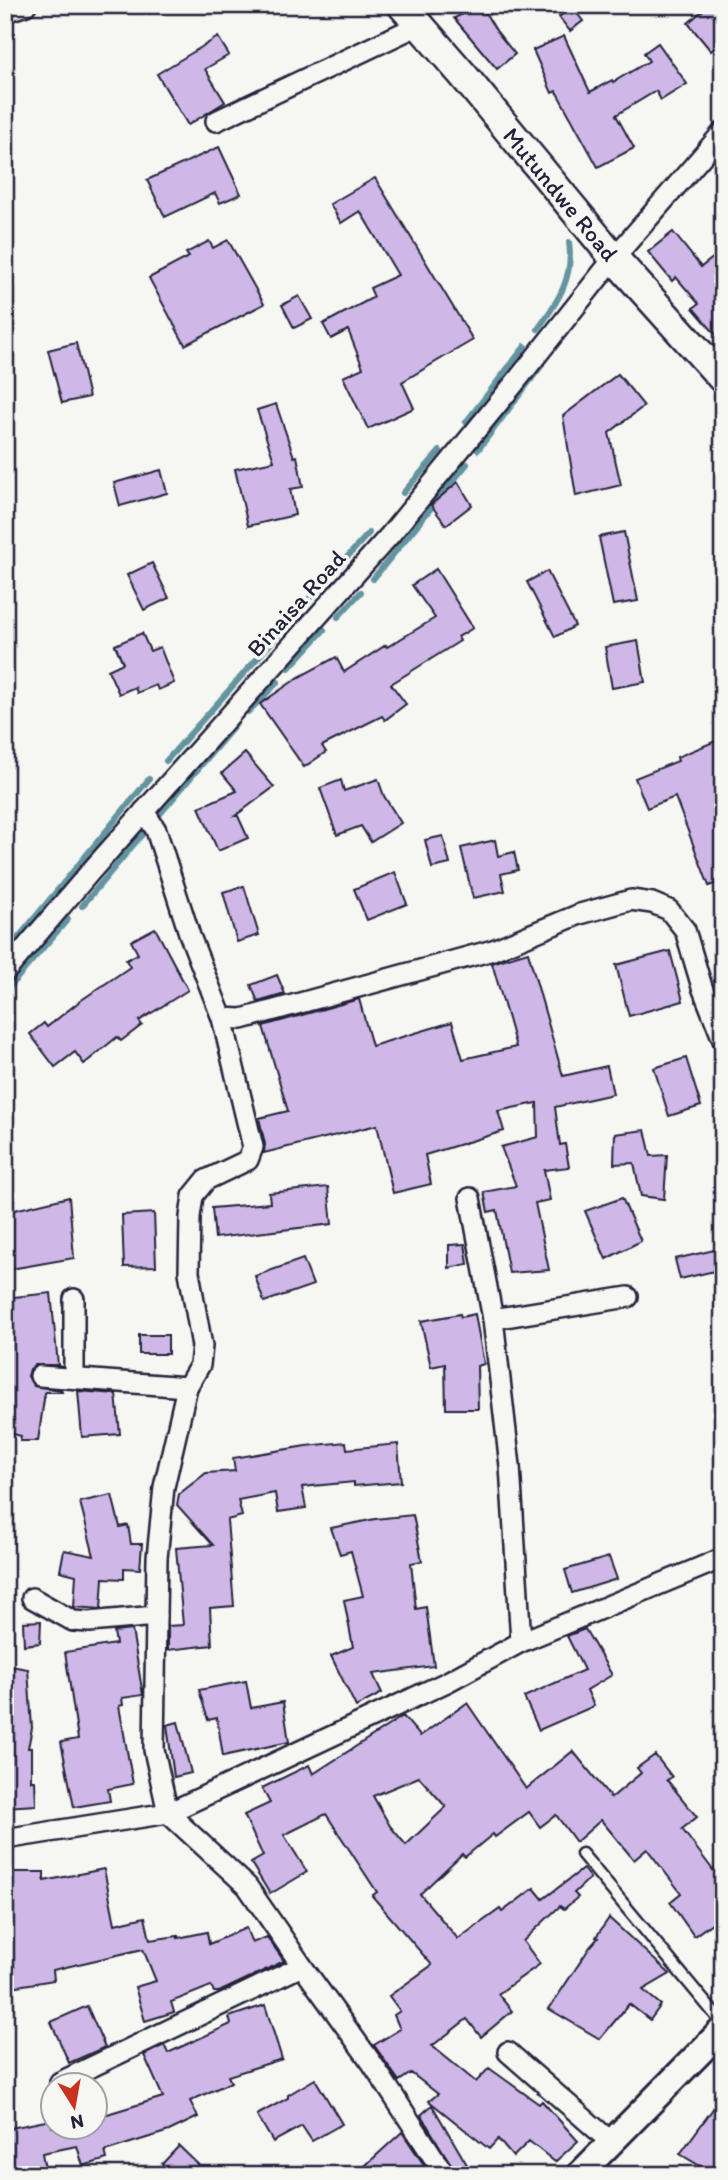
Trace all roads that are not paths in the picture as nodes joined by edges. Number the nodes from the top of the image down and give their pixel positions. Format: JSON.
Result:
{"nodes":[{"id":1,"x":26,"y":5,"type":"edge"},
{"id":2,"x":5,"y":12,"type":"edge"},
{"id":3,"x":411,"y":15,"type":"edge"},
{"id":4,"x":216,"y":121,"type":"dead end"},
{"id":5,"x":723,"y":132,"type":"edge"},
{"id":6,"x":614,"y":258,"type":"junction"},
{"id":7,"x":723,"y":379,"type":"edge"},
{"id":8,"x":144,"y":811,"type":"junction"},
{"id":9,"x":5,"y":972,"type":"edge"},
{"id":10,"x":222,"y":1018,"type":"junction"},
{"id":11,"x":723,"y":1041,"type":"edge"},
{"id":12,"x":470,"y":1198,"type":"dead end"},
{"id":13,"x":628,"y":1297,"type":"dead end"},
{"id":14,"x":75,"y":1299,"type":"dead end"},
{"id":15,"x":493,"y":1319,"type":"junction"},
{"id":16,"x":40,"y":1376,"type":"dead end"},
{"id":17,"x":74,"y":1378,"type":"junction"},
{"id":18,"x":187,"y":1387,"type":"junction"},
{"id":19,"x":723,"y":1558,"type":"edge"},
{"id":20,"x":32,"y":1598,"type":"dead end"},
{"id":21,"x":156,"y":1616,"type":"junction"},
{"id":22,"x":521,"y":1642,"type":"junction"},
{"id":23,"x":169,"y":1813,"type":"junction"},
{"id":24,"x":5,"y":1839,"type":"edge"},
{"id":25,"x":582,"y":1854,"type":"dead end"},
{"id":26,"x":302,"y":1966,"type":"junction"},
{"id":27,"x":723,"y":2026,"type":"edge"},
{"id":28,"x":508,"y":2052,"type":"dead end"},
{"id":29,"x":81,"y":2072,"type":"edge"},
{"id":30,"x":611,"y":2142,"type":"junction"},
{"id":31,"x":444,"y":2175,"type":"edge"},
{"id":32,"x":579,"y":2175,"type":"edge"}],
"edges":[{"from":1,"to":2,"type":"street"},
{"from":3,"to":4,"type":"street"},
{"from":3,"to":6,"type":"main road","name":"Mutundwe Road"},
{"from":5,"to":6,"type":"street","name":"Binaisa Road"},
{"from":6,"to":7,"type":"main road","name":"Mutundwe Road"},
{"from":6,"to":8,"type":"street","name":"Binaisa Road"},
{"from":8,"to":9,"type":"street","name":"Binaisa Road"},
{"from":8,"to":10,"type":"street"},
{"from":10,"to":11,"type":"street"},
{"from":10,"to":18,"type":"street"},
{"from":12,"to":15,"type":"street"},
{"from":13,"to":15,"type":"street"},
{"from":14,"to":17,"type":"street"},
{"from":15,"to":22,"type":"street"},
{"from":16,"to":17,"type":"street"},
{"from":17,"to":18,"type":"street"},
{"from":18,"to":21,"type":"street"},
{"from":19,"to":22,"type":"street"},
{"from":20,"to":21,"type":"street"},
{"from":21,"to":23,"type":"street"},
{"from":22,"to":23,"type":"street"},
{"from":23,"to":24,"type":"street"},
{"from":23,"to":26,"type":"street"},
{"from":25,"to":27,"type":"lane"},
{"from":26,"to":29,"type":"street"},
{"from":26,"to":31,"type":"street"},
{"from":27,"to":30,"type":"street"},
{"from":28,"to":30,"type":"street"},
{"from":30,"to":32,"type":"street"}]}
